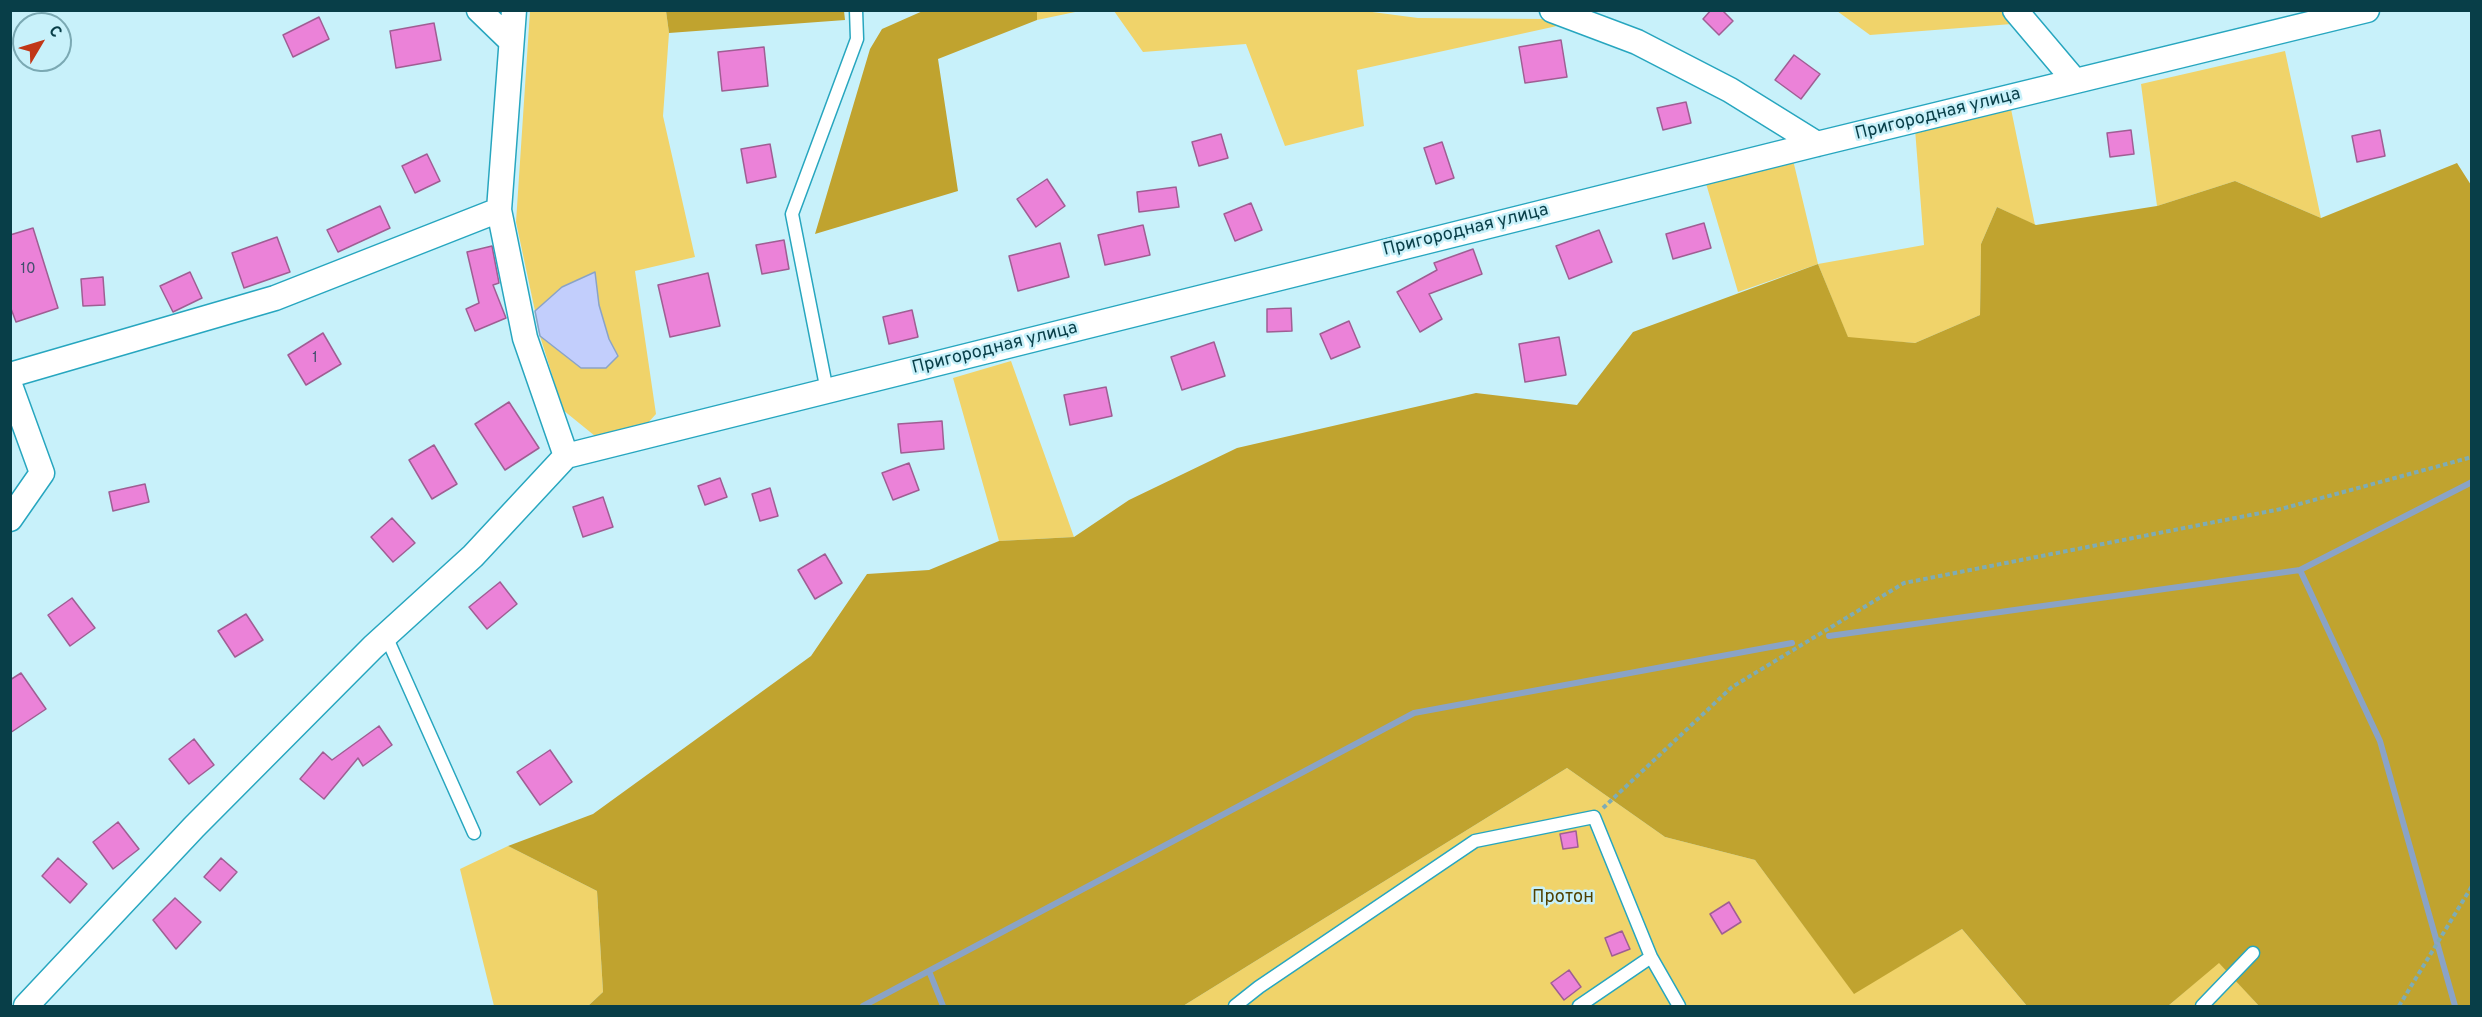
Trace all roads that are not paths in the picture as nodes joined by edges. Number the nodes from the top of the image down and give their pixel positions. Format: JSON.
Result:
{"nodes":[{"id":1,"x":479,"y":10,"type":"edge"},
{"id":2,"x":514,"y":10,"type":"edge"},
{"id":3,"x":856,"y":10,"type":"edge"},
{"id":4,"x":1552,"y":10,"type":"edge"},
{"id":5,"x":2015,"y":10,"type":"edge"},
{"id":6,"x":2367,"y":10,"type":"edge"},
{"id":7,"x":511,"y":41,"type":"junction"},
{"id":8,"x":2075,"y":81,"type":"junction"},
{"id":9,"x":1817,"y":144,"type":"junction"},
{"id":10,"x":499,"y":210,"type":"junction"},
{"id":11,"x":10,"y":375,"type":"edge"},
{"id":12,"x":10,"y":385,"type":"edge"},
{"id":13,"x":827,"y":391,"type":"junction"},
{"id":14,"x":566,"y":456,"type":"junction"},
{"id":15,"x":10,"y":519,"type":"edge"},
{"id":16,"x":386,"y":636,"type":"junction"},
{"id":17,"x":474,"y":833,"type":"dead end"},
{"id":18,"x":2253,"y":953,"type":"dead end"},
{"id":19,"x":1651,"y":957,"type":"junction"},
{"id":20,"x":26,"y":1006,"type":"edge"},
{"id":21,"x":1235,"y":1006,"type":"edge"},
{"id":22,"x":1580,"y":1006,"type":"edge"},
{"id":23,"x":1679,"y":1006,"type":"edge"},
{"id":24,"x":2202,"y":1006,"type":"edge"}],
"edges":[{"from":1,"to":7,"type":"street"},
{"from":2,"to":7,"type":"street"},
{"from":3,"to":13,"type":"lane"},
{"from":4,"to":9,"type":"street"},
{"from":5,"to":8,"type":"street"},
{"from":6,"to":8,"type":"street","name":"Пригородная улица"},
{"from":7,"to":10,"type":"street"},
{"from":8,"to":9,"type":"street","name":"Пригородная улица"},
{"from":9,"to":13,"type":"street","name":"Пригородная улица"},
{"from":10,"to":11,"type":"street"},
{"from":10,"to":14,"type":"street"},
{"from":12,"to":15,"type":"street"},
{"from":13,"to":14,"type":"street","name":"Пригородная улица"},
{"from":14,"to":16,"type":"street"},
{"from":16,"to":17,"type":"lane"},
{"from":16,"to":20,"type":"street"},
{"from":18,"to":24,"type":"lane"},
{"from":19,"to":21,"type":"lane"},
{"from":19,"to":22,"type":"lane"},
{"from":19,"to":23,"type":"lane"}]}
